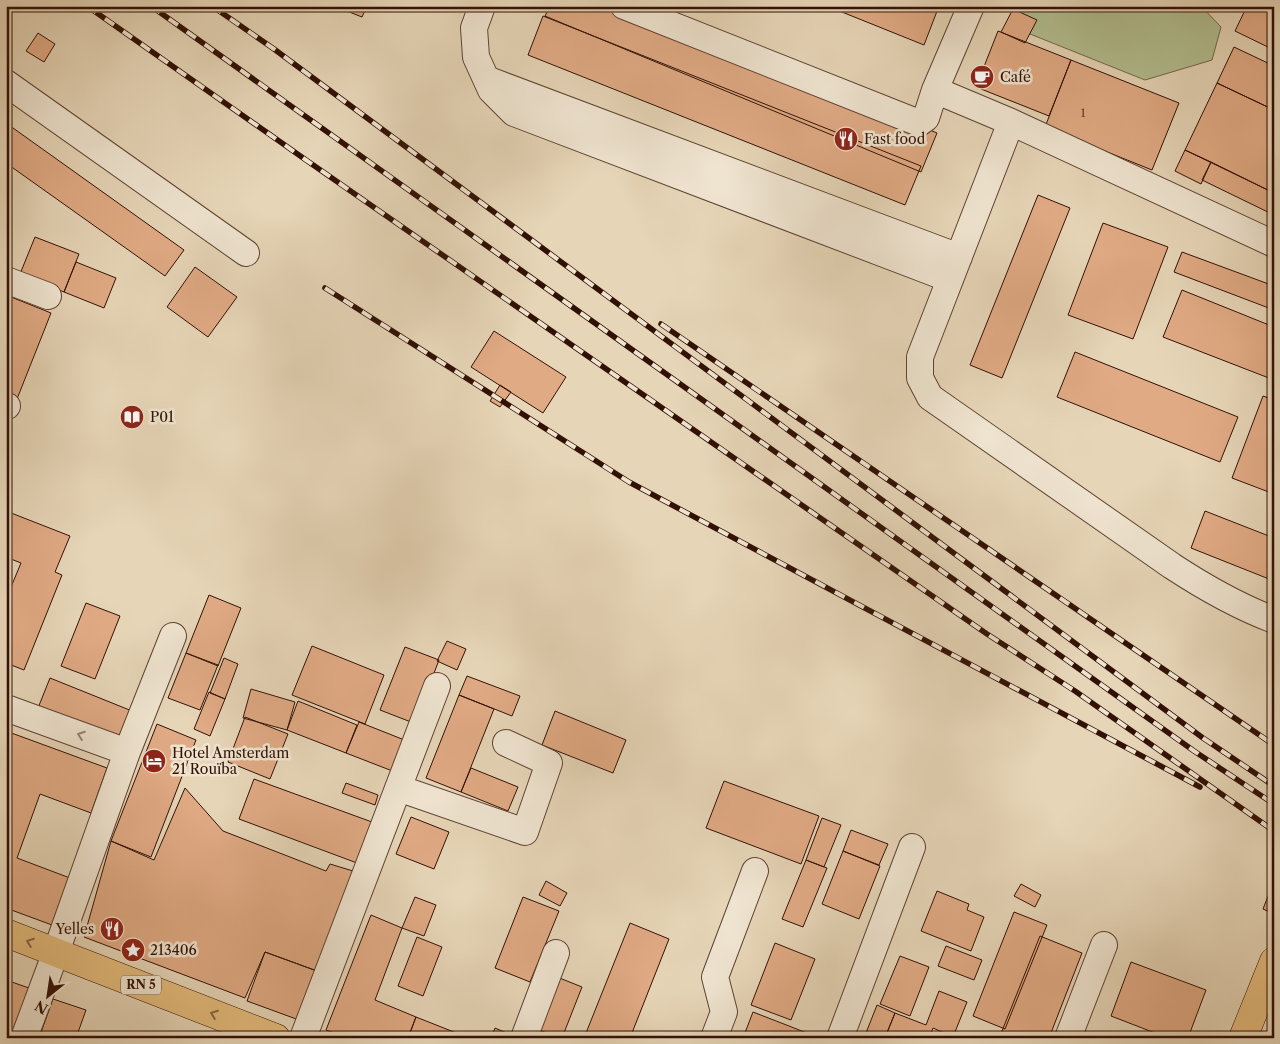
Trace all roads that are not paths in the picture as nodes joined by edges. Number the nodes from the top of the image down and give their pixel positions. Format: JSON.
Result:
{"nodes":[{"id":1,"x":482,"y":6,"type":"edge"},
{"id":2,"x":624,"y":6,"type":"edge"},
{"id":3,"x":971,"y":6,"type":"edge"},
{"id":4,"x":6,"y":84,"type":"edge"},
{"id":5,"x":935,"y":90,"type":"junction"},
{"id":6,"x":1011,"y":122,"type":"junction"},
{"id":7,"x":1274,"y":244,"type":"edge"},
{"id":8,"x":246,"y":253,"type":"dead end"},
{"id":9,"x":954,"y":268,"type":"junction"},
{"id":10,"x":6,"y":280,"type":"edge"},
{"id":11,"x":48,"y":296,"type":"dead end"},
{"id":12,"x":1274,"y":620,"type":"edge"},
{"id":13,"x":172,"y":636,"type":"dead end"},
{"id":14,"x":438,"y":686,"type":"dead end"},
{"id":15,"x":6,"y":708,"type":"edge"},
{"id":16,"x":506,"y":743,"type":"dead end"},
{"id":17,"x":127,"y":752,"type":"junction"},
{"id":18,"x":398,"y":788,"type":"junction"},
{"id":19,"x":912,"y":847,"type":"dead end"},
{"id":20,"x":755,"y":870,"type":"dead end"},
{"id":21,"x":6,"y":933,"type":"edge"},
{"id":22,"x":1104,"y":946,"type":"dead end"},
{"id":23,"x":56,"y":952,"type":"junction"},
{"id":24,"x":556,"y":953,"type":"dead end"},
{"id":25,"x":1274,"y":961,"type":"edge"},
{"id":26,"x":243,"y":1032,"type":"edge"},
{"id":27,"x":24,"y":1038,"type":"edge"},
{"id":28,"x":276,"y":1038,"type":"edge"},
{"id":29,"x":303,"y":1038,"type":"edge"},
{"id":30,"x":524,"y":1038,"type":"edge"},
{"id":31,"x":714,"y":1038,"type":"edge"},
{"id":32,"x":840,"y":1038,"type":"edge"},
{"id":33,"x":1068,"y":1038,"type":"edge"},
{"id":34,"x":1243,"y":1038,"type":"edge"}],
"edges":[{"from":1,"to":9,"type":"street"},
{"from":2,"to":5,"type":"street"},
{"from":3,"to":5,"type":"street"},
{"from":4,"to":8,"type":"street"},
{"from":5,"to":6,"type":"street"},
{"from":6,"to":7,"type":"street"},
{"from":6,"to":9,"type":"street"},
{"from":9,"to":12,"type":"street"},
{"from":10,"to":11,"type":"street"},
{"from":13,"to":17,"type":"street"},
{"from":14,"to":18,"type":"street"},
{"from":17,"to":15,"type":"street","one_way":true},
{"from":16,"to":18,"type":"street"},
{"from":17,"to":23,"type":"street"},
{"from":18,"to":29,"type":"street"},
{"from":19,"to":32,"type":"street"},
{"from":20,"to":31,"type":"street"},
{"from":23,"to":21,"type":"main road","number":"RN 5","one_way":true},
{"from":22,"to":33,"type":"street"},
{"from":26,"to":23,"type":"main road","number":"RN 5","one_way":true},
{"from":23,"to":27,"type":"street"},
{"from":24,"to":30,"type":"street"},
{"from":25,"to":34,"type":"main road"},
{"from":26,"to":28,"type":"main road","number":"RN 5"}]}
